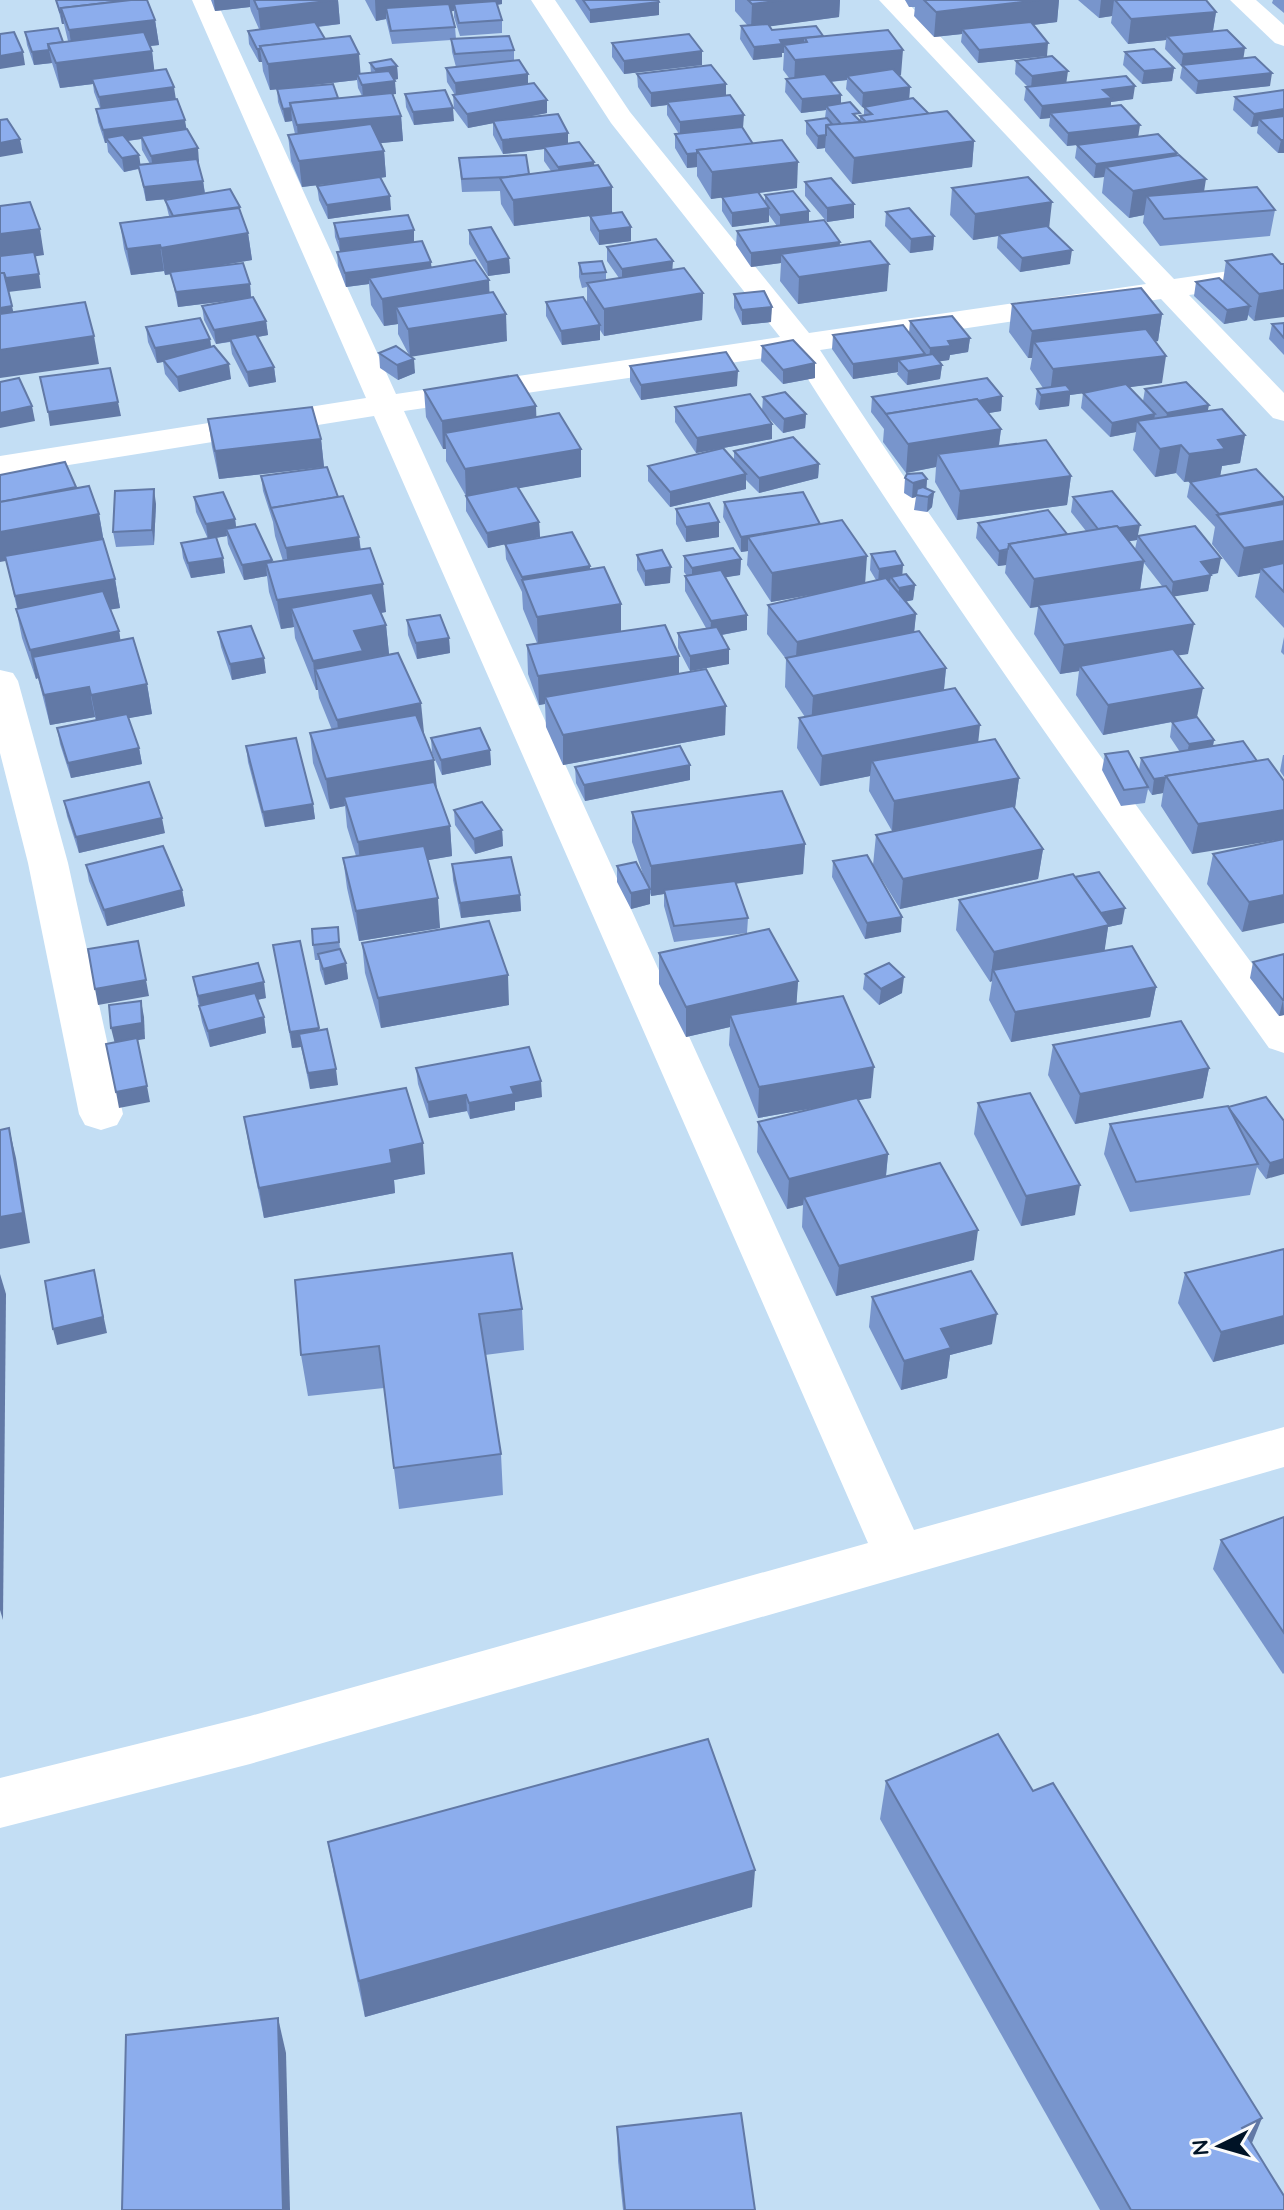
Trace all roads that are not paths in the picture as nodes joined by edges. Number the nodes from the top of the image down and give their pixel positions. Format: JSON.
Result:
{"nodes":[{"id":1,"x":204,"y":0,"type":"edge"},
{"id":2,"x":543,"y":0,"type":"edge"},
{"id":3,"x":891,"y":0,"type":"edge"},
{"id":4,"x":1242,"y":0,"type":"edge"},
{"id":5,"x":1284,"y":38,"type":"edge"},
{"id":6,"x":1284,"y":272,"type":"edge"},
{"id":7,"x":1170,"y":289,"type":"junction"},
{"id":8,"x":800,"y":342,"type":"junction"},
{"id":9,"x":383,"y":405,"type":"junction"},
{"id":10,"x":1284,"y":411,"type":"edge"},
{"id":11,"x":0,"y":466,"type":"edge"},
{"id":12,"x":0,"y":681,"type":"edge"},
{"id":13,"x":1284,"y":1038,"type":"edge"},
{"id":14,"x":101,"y":1114,"type":"dead end"},
{"id":15,"x":1284,"y":1447,"type":"edge"},
{"id":16,"x":899,"y":1555,"type":"junction"},
{"id":17,"x":0,"y":1803,"type":"edge"}],
"edges":[{"from":1,"to":9,"type":"street"},
{"from":2,"to":8,"type":"street"},
{"from":3,"to":7,"type":"street"},
{"from":4,"to":5,"type":"street"},
{"from":6,"to":7,"type":"street"},
{"from":7,"to":8,"type":"street"},
{"from":7,"to":10,"type":"street"},
{"from":8,"to":9,"type":"street"},
{"from":8,"to":13,"type":"street"},
{"from":9,"to":11,"type":"street"},
{"from":9,"to":16,"type":"street"},
{"from":12,"to":14,"type":"street"},
{"from":15,"to":16,"type":"street"},
{"from":16,"to":17,"type":"street"}]}
